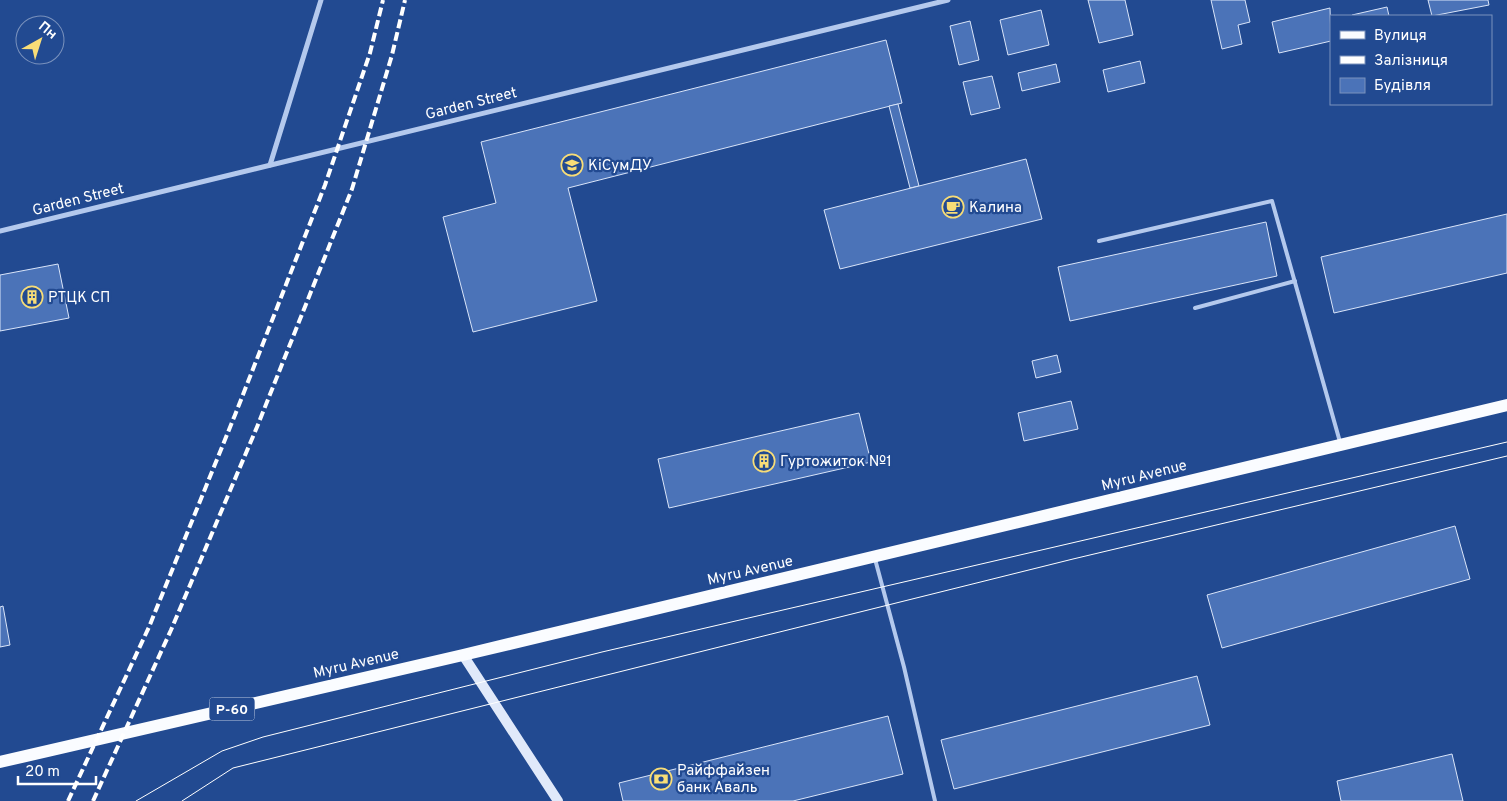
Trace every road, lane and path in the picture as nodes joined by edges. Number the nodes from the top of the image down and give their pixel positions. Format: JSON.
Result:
{"nodes":[{"id":1,"x":321,"y":0,"type":"edge"},
{"id":2,"x":948,"y":0,"type":"edge"},
{"id":3,"x":270,"y":165,"type":"junction"},
{"id":4,"x":0,"y":231,"type":"edge"},
{"id":5,"x":1099,"y":241,"type":"dead end"},
{"id":6,"x":1295,"y":281,"type":"junction"},
{"id":7,"x":1195,"y":308,"type":"dead end"},
{"id":8,"x":1507,"y":405,"type":"edge"},
{"id":9,"x":1341,"y":444,"type":"junction"},
{"id":10,"x":874,"y":556,"type":"junction"},
{"id":11,"x":463,"y":655,"type":"junction"},
{"id":12,"x":0,"y":762,"type":"edge"},
{"id":13,"x":558,"y":801,"type":"edge"},
{"id":14,"x":935,"y":801,"type":"edge"}],
"edges":[{"from":1,"to":3,"type":"street"},
{"from":2,"to":3,"type":"street","name":"Garden Street"},
{"from":3,"to":4,"type":"street","name":"Garden Street"},
{"from":5,"to":6,"type":"lane"},
{"from":6,"to":7,"type":"lane"},
{"from":6,"to":9,"type":"lane"},
{"from":8,"to":9,"type":"main road","name":"Myru Avenue"},
{"from":9,"to":10,"type":"main road","name":"Myru Avenue"},
{"from":10,"to":11,"type":"main road","name":"Myru Avenue"},
{"from":10,"to":14,"type":"lane"},
{"from":11,"to":12,"type":"main road","name":"Myru Avenue","number":"Р-60"},
{"from":11,"to":13,"type":"main road"}]}
